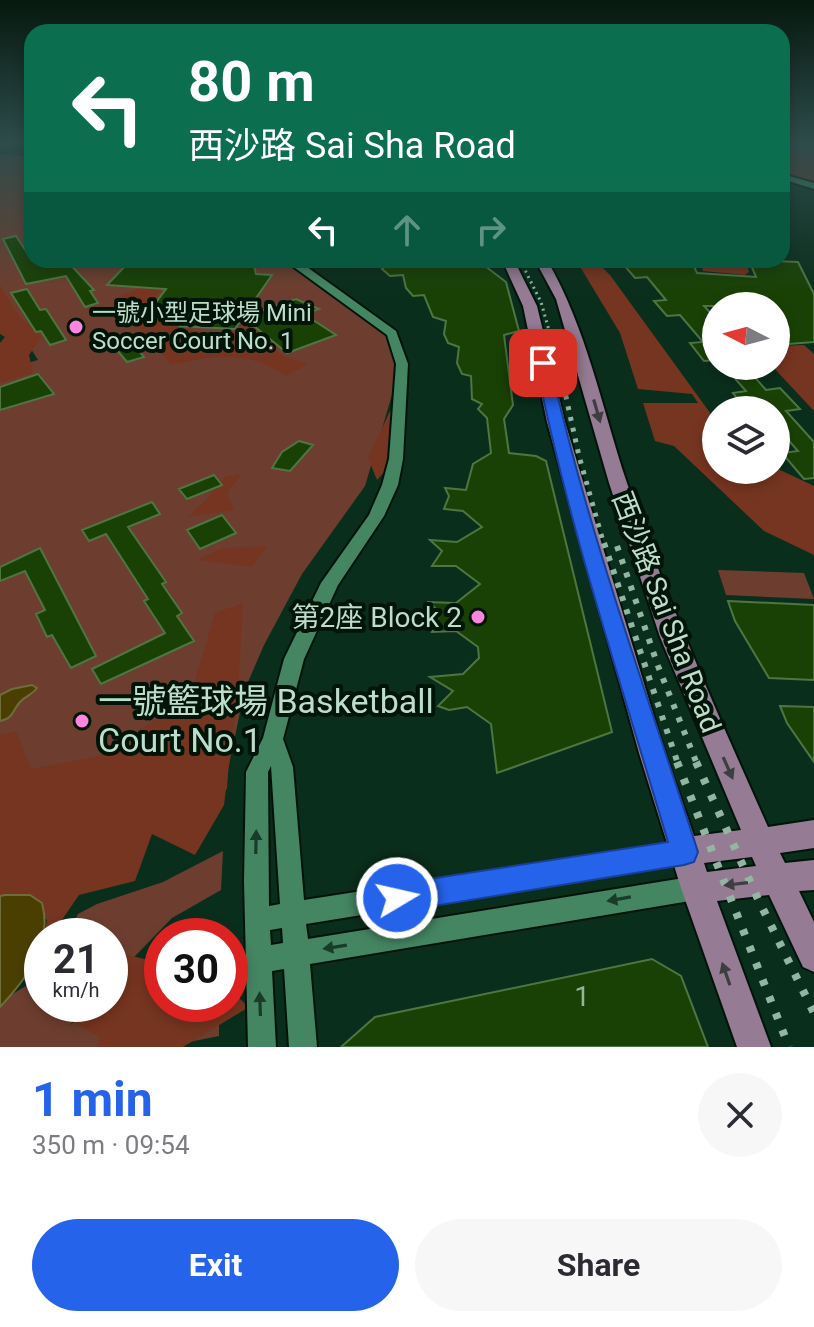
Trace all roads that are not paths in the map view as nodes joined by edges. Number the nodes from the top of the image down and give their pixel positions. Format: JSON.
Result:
{"nodes":[{"id":1,"x":304,"y":268,"type":"edge"},
{"id":2,"x":512,"y":268,"type":"edge"},
{"id":3,"x":546,"y":268,"type":"edge"},
{"id":4,"x":273,"y":739,"type":"junction"},
{"id":5,"x":814,"y":834,"type":"edge"},
{"id":6,"x":759,"y":840,"type":"junction"},
{"id":7,"x":684,"y":852,"type":"junction"},
{"id":8,"x":814,"y":875,"type":"edge"},
{"id":9,"x":777,"y":879,"type":"junction"},
{"id":10,"x":696,"y":888,"type":"junction"},
{"id":11,"x":293,"y":914,"type":"junction"},
{"id":12,"x":257,"y":920,"type":"junction"},
{"id":13,"x":297,"y":954,"type":"junction"},
{"id":14,"x":814,"y":956,"type":"edge"},
{"id":15,"x":259,"y":960,"type":"junction"},
{"id":16,"x":262,"y":1047,"type":"edge"},
{"id":17,"x":303,"y":1047,"type":"edge"},
{"id":18,"x":754,"y":1047,"type":"edge"}],
"edges":[{"from":1,"to":4,"type":"street"},
{"from":2,"to":7,"type":"main road","name":"西沙路 Sai Sha Road"},
{"from":3,"to":6,"type":"main road","name":"西沙路 Sai Sha Road","one_way":true},
{"from":4,"to":11,"type":"street"},
{"from":12,"to":4,"type":"street","one_way":true},
{"from":5,"to":6,"type":"main road"},
{"from":6,"to":7,"type":"main road"},
{"from":6,"to":9,"type":"main road","name":"西沙路 Sai Sha Road"},
{"from":7,"to":10,"type":"main road","name":"西沙路 Sai Sha Road"},
{"from":7,"to":11,"type":"street"},
{"from":8,"to":9,"type":"main road"},
{"from":9,"to":10,"type":"main road","one_way":true},
{"from":9,"to":14,"type":"main road","name":"西沙路 Sai Sha Road"},
{"from":10,"to":13,"type":"street","one_way":true},
{"from":18,"to":10,"type":"main road","name":"西沙路 Sai Sha Road","one_way":true},
{"from":11,"to":12,"type":"street"},
{"from":11,"to":13,"type":"street"},
{"from":12,"to":15,"type":"street"},
{"from":13,"to":15,"type":"street"},
{"from":13,"to":17,"type":"street"},
{"from":16,"to":15,"type":"street","one_way":true}]}
